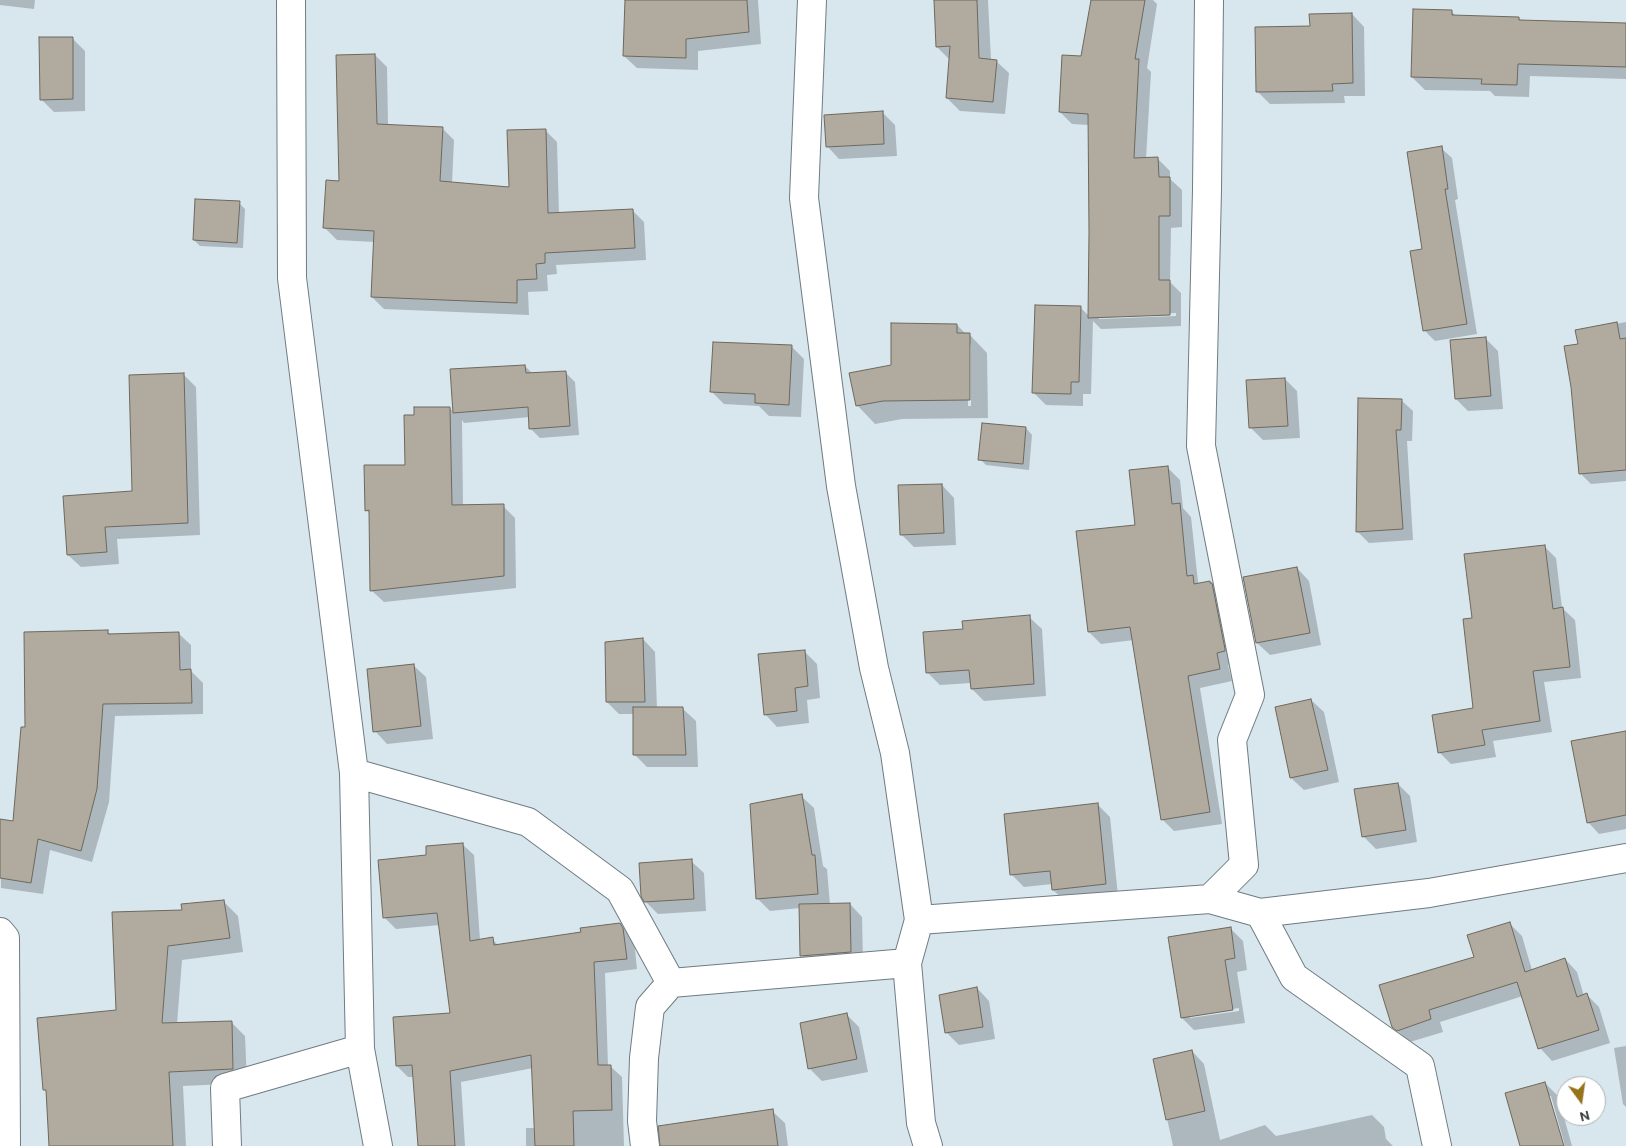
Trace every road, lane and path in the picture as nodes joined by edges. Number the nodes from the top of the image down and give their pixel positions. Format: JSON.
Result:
{"nodes":[{"id":1,"x":291,"y":0,"type":"edge"},
{"id":2,"x":812,"y":0,"type":"edge"},
{"id":3,"x":1209,"y":0,"type":"edge"},
{"id":4,"x":354,"y":773,"type":"junction"},
{"id":5,"x":1626,"y":858,"type":"edge"},
{"id":6,"x":1210,"y":899,"type":"junction"},
{"id":7,"x":1260,"y":913,"type":"junction"},
{"id":8,"x":920,"y":920,"type":"junction"},
{"id":9,"x":0,"y":932,"type":"edge"},
{"id":10,"x":907,"y":963,"type":"junction"},
{"id":11,"x":671,"y":983,"type":"junction"},
{"id":12,"x":360,"y":1049,"type":"junction"},
{"id":13,"x":6,"y":1146,"type":"edge"},
{"id":14,"x":226,"y":1146,"type":"edge"},
{"id":15,"x":378,"y":1146,"type":"edge"},
{"id":16,"x":645,"y":1146,"type":"edge"},
{"id":17,"x":928,"y":1146,"type":"edge"},
{"id":18,"x":1438,"y":1146,"type":"edge"}],
"edges":[{"from":1,"to":4,"type":"street"},
{"from":2,"to":8,"type":"street"},
{"from":3,"to":6,"type":"street"},
{"from":4,"to":11,"type":"street"},
{"from":4,"to":12,"type":"street"},
{"from":5,"to":7,"type":"street"},
{"from":6,"to":7,"type":"street"},
{"from":6,"to":8,"type":"street"},
{"from":7,"to":18,"type":"street"},
{"from":8,"to":10,"type":"street"},
{"from":9,"to":13,"type":"street"},
{"from":10,"to":11,"type":"street"},
{"from":10,"to":17,"type":"street"},
{"from":11,"to":16,"type":"street"},
{"from":12,"to":14,"type":"street"},
{"from":12,"to":15,"type":"street"}]}
